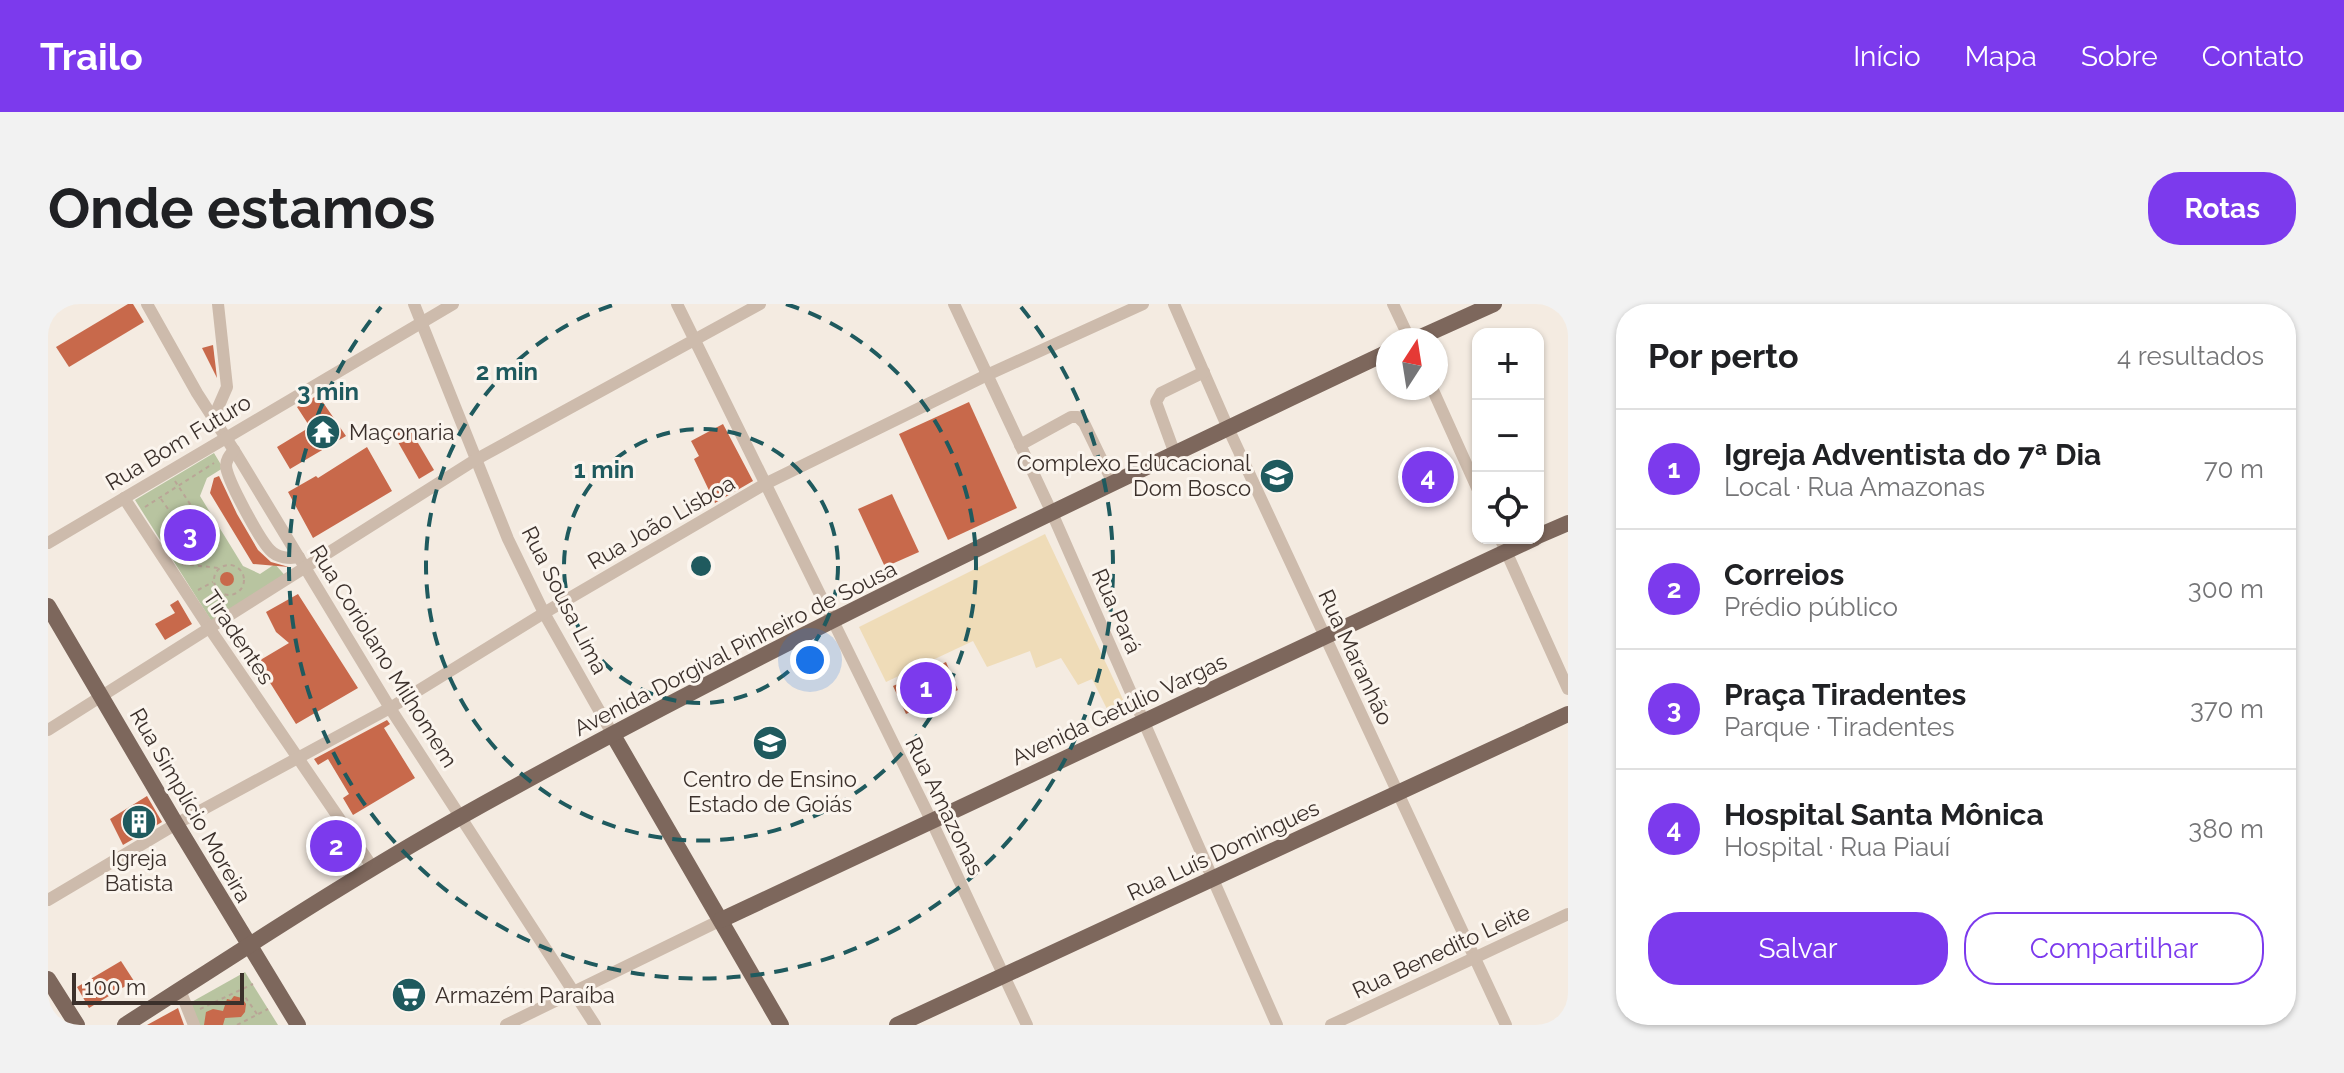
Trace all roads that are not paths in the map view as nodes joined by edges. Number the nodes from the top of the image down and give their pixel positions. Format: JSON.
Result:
{"nodes":[{"id":1,"x":147,"y":304,"type":"edge"},
{"id":2,"x":218,"y":304,"type":"edge"},
{"id":3,"x":414,"y":304,"type":"edge"},
{"id":4,"x":453,"y":304,"type":"edge"},
{"id":5,"x":677,"y":304,"type":"edge"},
{"id":6,"x":760,"y":304,"type":"edge"},
{"id":7,"x":954,"y":304,"type":"edge"},
{"id":8,"x":1143,"y":304,"type":"edge"},
{"id":9,"x":1174,"y":304,"type":"edge"},
{"id":10,"x":1393,"y":304,"type":"edge"},
{"id":11,"x":1494,"y":304,"type":"edge"},
{"id":12,"x":421,"y":322,"type":"junction"},
{"id":13,"x":1406,"y":328,"type":"edge"},
{"id":14,"x":1439,"y":328,"type":"edge"},
{"id":15,"x":695,"y":338,"type":"junction"},
{"id":16,"x":1376,"y":358,"type":"edge"},
{"id":17,"x":1204,"y":372,"type":"junction"},
{"id":18,"x":987,"y":375,"type":"junction"},
{"id":19,"x":1437,"y":400,"type":"edge"},
{"id":20,"x":213,"y":419,"type":"junction"},
{"id":21,"x":1228,"y":428,"type":"junction"},
{"id":22,"x":225,"y":437,"type":"junction"},
{"id":23,"x":1020,"y":445,"type":"junction"},
{"id":24,"x":234,"y":450,"type":"junction"},
{"id":25,"x":1175,"y":454,"type":"junction"},
{"id":26,"x":475,"y":460,"type":"junction"},
{"id":27,"x":1472,"y":477,"type":"edge"},
{"id":28,"x":1113,"y":483,"type":"junction"},
{"id":29,"x":765,"y":484,"type":"junction"},
{"id":30,"x":124,"y":498,"type":"junction"},
{"id":31,"x":1052,"y":513,"type":"junction"},
{"id":32,"x":1568,"y":523,"type":"edge"},
{"id":33,"x":1544,"y":534,"type":"edge"},
{"id":34,"x":48,"y":543,"type":"edge"},
{"id":35,"x":1503,"y":545,"type":"edge"},
{"id":36,"x":302,"y":563,"type":"junction"},
{"id":37,"x":48,"y":606,"type":"edge"},
{"id":38,"x":544,"y":613,"type":"junction"},
{"id":39,"x":833,"y":621,"type":"junction"},
{"id":40,"x":210,"y":629,"type":"junction"},
{"id":41,"x":1325,"y":639,"type":"junction"},
{"id":42,"x":1568,"y":689,"type":"edge"},
{"id":43,"x":101,"y":695,"type":"junction"},
{"id":44,"x":390,"y":708,"type":"junction"},
{"id":45,"x":1568,"y":714,"type":"edge"},
{"id":46,"x":1144,"y":722,"type":"junction"},
{"id":47,"x":48,"y":730,"type":"edge"},
{"id":48,"x":613,"y":735,"type":"junction"},
{"id":49,"x":296,"y":757,"type":"junction"},
{"id":50,"x":1397,"y":791,"type":"junction"},
{"id":51,"x":460,"y":817,"type":"junction"},
{"id":52,"x":931,"y":820,"type":"junction"},
{"id":53,"x":176,"y":824,"type":"junction"},
{"id":54,"x":373,"y":868,"type":"junction"},
{"id":55,"x":1215,"y":880,"type":"junction"},
{"id":56,"x":48,"y":900,"type":"edge"},
{"id":57,"x":1568,"y":914,"type":"edge"},
{"id":58,"x":721,"y":920,"type":"junction"},
{"id":59,"x":248,"y":946,"type":"junction"},
{"id":60,"x":1474,"y":957,"type":"junction"},
{"id":61,"x":1003,"y":976,"type":"junction"},
{"id":62,"x":48,"y":979,"type":"edge"},
{"id":63,"x":180,"y":990,"type":"junction"},
{"id":64,"x":574,"y":992,"type":"junction"},
{"id":65,"x":77,"y":1025,"type":"edge"},
{"id":66,"x":125,"y":1025,"type":"edge"},
{"id":67,"x":194,"y":1025,"type":"edge"},
{"id":68,"x":298,"y":1025,"type":"edge"},
{"id":69,"x":506,"y":1025,"type":"edge"},
{"id":70,"x":595,"y":1025,"type":"edge"},
{"id":71,"x":781,"y":1025,"type":"edge"},
{"id":72,"x":897,"y":1025,"type":"edge"},
{"id":73,"x":1027,"y":1025,"type":"edge"},
{"id":74,"x":1277,"y":1025,"type":"edge"},
{"id":75,"x":1331,"y":1025,"type":"edge"},
{"id":76,"x":1506,"y":1025,"type":"edge"}],
"edges":[{"from":1,"to":20,"type":"street","name":"Rua Coriolano Milhomem"},
{"from":2,"to":20,"type":"street"},
{"from":3,"to":12,"type":"street","name":"Rua Sousa Lima"},
{"from":4,"to":12,"type":"street","name":"Rua Bom Futuro"},
{"from":5,"to":15,"type":"street","name":"Rua Amazonas"},
{"from":6,"to":15,"type":"street"},
{"from":7,"to":18,"type":"street","name":"Rua Pará"},
{"from":8,"to":18,"type":"street","name":"Rua João Lisboa"},
{"from":9,"to":17,"type":"street","name":"Rua Maranhão"},
{"from":10,"to":13,"type":"street"},
{"from":11,"to":14,"type":"main road"},
{"from":12,"to":22,"type":"street","name":"Rua Bom Futuro"},
{"from":12,"to":26,"type":"street","name":"Rua Sousa Lima"},
{"from":15,"to":26,"type":"street"},
{"from":15,"to":29,"type":"street","name":"Rua Amazonas"},
{"from":16,"to":21,"type":"main road","name":"Avenida Dorgival Pinheiro de Sousa"},
{"from":17,"to":21,"type":"street","name":"Rua Maranhão"},
{"from":17,"to":25,"type":"street"},
{"from":18,"to":23,"type":"street","name":"Rua Pará"},
{"from":18,"to":29,"type":"street","name":"Rua João Lisboa"},
{"from":19,"to":27,"type":"street"},
{"from":20,"to":22,"type":"street","name":"Rua Coriolano Milhomem"},
{"from":21,"to":25,"type":"main road","name":"Avenida Dorgival Pinheiro de Sousa"},
{"from":21,"to":41,"type":"street","name":"Rua Maranhão"},
{"from":22,"to":24,"type":"street","name":"Rua Coriolano Milhomem"},
{"from":22,"to":30,"type":"street","name":"Rua Bom Futuro"},
{"from":23,"to":28,"type":"street"},
{"from":23,"to":31,"type":"street","name":"Rua Pará"},
{"from":24,"to":36,"type":"street","name":"Rua Coriolano Milhomem"},
{"from":24,"to":36,"type":"street"},
{"from":25,"to":28,"type":"main road","name":"Avenida Dorgival Pinheiro de Sousa"},
{"from":26,"to":36,"type":"street"},
{"from":26,"to":38,"type":"street","name":"Rua Sousa Lima"},
{"from":28,"to":31,"type":"main road","name":"Avenida Dorgival Pinheiro de Sousa"},
{"from":29,"to":38,"type":"street","name":"Rua João Lisboa"},
{"from":29,"to":39,"type":"street","name":"Rua Amazonas"},
{"from":30,"to":34,"type":"street","name":"Rua Bom Futuro"},
{"from":30,"to":40,"type":"street","name":"Tiradentes"},
{"from":31,"to":39,"type":"main road","name":"Avenida Dorgival Pinheiro de Sousa"},
{"from":31,"to":46,"type":"street","name":"Rua Pará"},
{"from":32,"to":33,"type":"main road","name":"Avenida Getúlio Vargas"},
{"from":35,"to":41,"type":"main road","name":"Avenida Getúlio Vargas"},
{"from":35,"to":42,"type":"street"},
{"from":36,"to":40,"type":"street"},
{"from":36,"to":44,"type":"street","name":"Rua Coriolano Milhomem"},
{"from":37,"to":43,"type":"main road","name":"Rua Simplício Moreira"},
{"from":38,"to":44,"type":"street","name":"Rua João Lisboa"},
{"from":38,"to":48,"type":"street","name":"Rua Sousa Lima"},
{"from":39,"to":48,"type":"main road","name":"Avenida Dorgival Pinheiro de Sousa"},
{"from":39,"to":52,"type":"street","name":"Rua Amazonas"},
{"from":40,"to":43,"type":"street"},
{"from":40,"to":49,"type":"street","name":"Tiradentes"},
{"from":41,"to":46,"type":"main road","name":"Avenida Getúlio Vargas"},
{"from":41,"to":50,"type":"street","name":"Rua Maranhão"},
{"from":43,"to":47,"type":"street"},
{"from":43,"to":53,"type":"main road","name":"Rua Simplício Moreira"},
{"from":44,"to":49,"type":"street","name":"Rua João Lisboa"},
{"from":44,"to":51,"type":"street","name":"Rua Coriolano Milhomem"},
{"from":45,"to":50,"type":"main road","name":"Rua Luís Domingues"},
{"from":46,"to":52,"type":"main road","name":"Avenida Getúlio Vargas"},
{"from":46,"to":55,"type":"street","name":"Rua Pará"},
{"from":48,"to":51,"type":"main road","name":"Avenida Dorgival Pinheiro de Sousa"},
{"from":48,"to":58,"type":"main road","name":"Rua Sousa Lima"},
{"from":49,"to":53,"type":"street","name":"Rua João Lisboa"},
{"from":49,"to":54,"type":"street","name":"Tiradentes"},
{"from":50,"to":55,"type":"main road","name":"Rua Luís Domingues"},
{"from":50,"to":60,"type":"street","name":"Rua Maranhão"},
{"from":51,"to":54,"type":"main road","name":"Avenida Dorgival Pinheiro de Sousa"},
{"from":51,"to":64,"type":"street","name":"Rua Coriolano Milhomem"},
{"from":52,"to":58,"type":"main road","name":"Avenida Getúlio Vargas"},
{"from":52,"to":61,"type":"street","name":"Rua Amazonas"},
{"from":53,"to":56,"type":"street","name":"Rua João Lisboa"},
{"from":53,"to":59,"type":"main road","name":"Rua Simplício Moreira"},
{"from":54,"to":59,"type":"main road","name":"Avenida Dorgival Pinheiro de Sousa"},
{"from":55,"to":61,"type":"main road","name":"Rua Luís Domingues"},
{"from":55,"to":74,"type":"street","name":"Rua Pará"},
{"from":57,"to":60,"type":"street","name":"Rua Benedito Leite"},
{"from":58,"to":64,"type":"street"},
{"from":58,"to":71,"type":"main road","name":"Rua Sousa Lima"},
{"from":59,"to":63,"type":"main road","name":"Avenida Dorgival Pinheiro de Sousa"},
{"from":59,"to":68,"type":"main road","name":"Rua Simplício Moreira"},
{"from":60,"to":75,"type":"street","name":"Rua Benedito Leite"},
{"from":60,"to":76,"type":"street","name":"Rua Maranhão"},
{"from":61,"to":72,"type":"main road","name":"Rua Luís Domingues"},
{"from":61,"to":73,"type":"street","name":"Rua Amazonas"},
{"from":62,"to":65,"type":"main road"},
{"from":63,"to":66,"type":"main road","name":"Avenida Dorgival Pinheiro de Sousa"},
{"from":63,"to":67,"type":"street"},
{"from":64,"to":69,"type":"street"},
{"from":64,"to":70,"type":"street","name":"Rua Coriolano Milhomem"}]}
